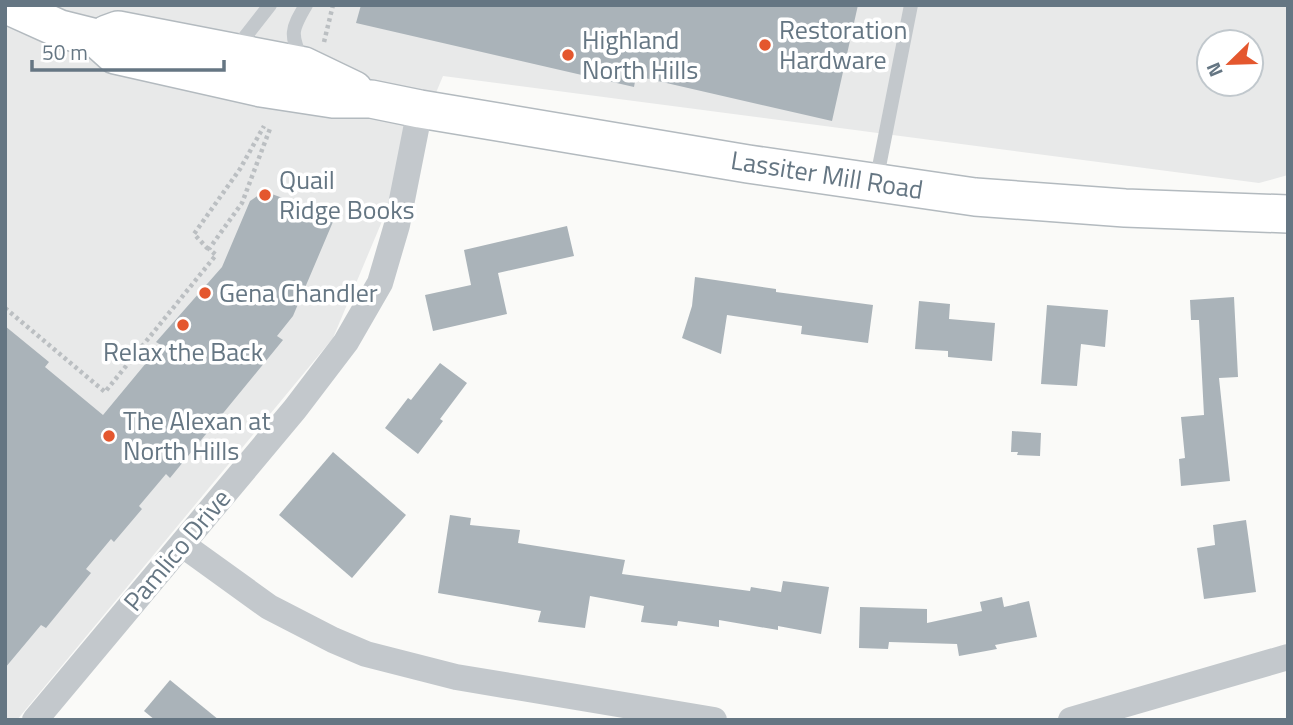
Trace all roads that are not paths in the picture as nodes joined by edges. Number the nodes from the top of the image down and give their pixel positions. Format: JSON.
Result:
{"nodes":[{"id":1,"x":7,"y":5,"type":"edge"},
{"id":2,"x":270,"y":5,"type":"edge"},
{"id":3,"x":306,"y":5,"type":"edge"},
{"id":4,"x":911,"y":5,"type":"edge"},
{"id":5,"x":96,"y":38,"type":"junction"},
{"id":6,"x":233,"y":52,"type":"junction"},
{"id":7,"x":314,"y":55,"type":"junction"},
{"id":8,"x":371,"y":99,"type":"junction"},
{"id":9,"x":420,"y":109,"type":"junction"},
{"id":10,"x":876,"y":183,"type":"junction"},
{"id":11,"x":1288,"y":214,"type":"edge"},
{"id":12,"x":183,"y":545,"type":"junction"},
{"id":13,"x":1288,"y":657,"type":"edge"},
{"id":14,"x":36,"y":720,"type":"edge"},
{"id":15,"x":714,"y":720,"type":"edge"},
{"id":16,"x":1071,"y":720,"type":"edge"}],
"edges":[{"from":1,"to":5,"type":"main road","name":"Lassiter Mill Road"},
{"from":2,"to":6,"type":"lane"},
{"from":3,"to":7,"type":"lane"},
{"from":4,"to":10,"type":"lane"},
{"from":5,"to":6,"type":"main road","name":"Lassiter Mill Road"},
{"from":5,"to":8,"type":"main road","name":"Lassiter Mill Road"},
{"from":6,"to":7,"type":"main road","name":"Lassiter Mill Road"},
{"from":7,"to":8,"type":"main road","name":"Lassiter Mill Road"},
{"from":8,"to":9,"type":"main road","name":"Lassiter Mill Road"},
{"from":9,"to":10,"type":"main road","name":"Lassiter Mill Road"},
{"from":9,"to":12,"type":"street","name":"Pamlico Drive"},
{"from":10,"to":11,"type":"main road","name":"Lassiter Mill Road"},
{"from":12,"to":14,"type":"street","name":"Pamlico Drive"},
{"from":12,"to":15,"type":"street"},
{"from":13,"to":16,"type":"street"}]}
